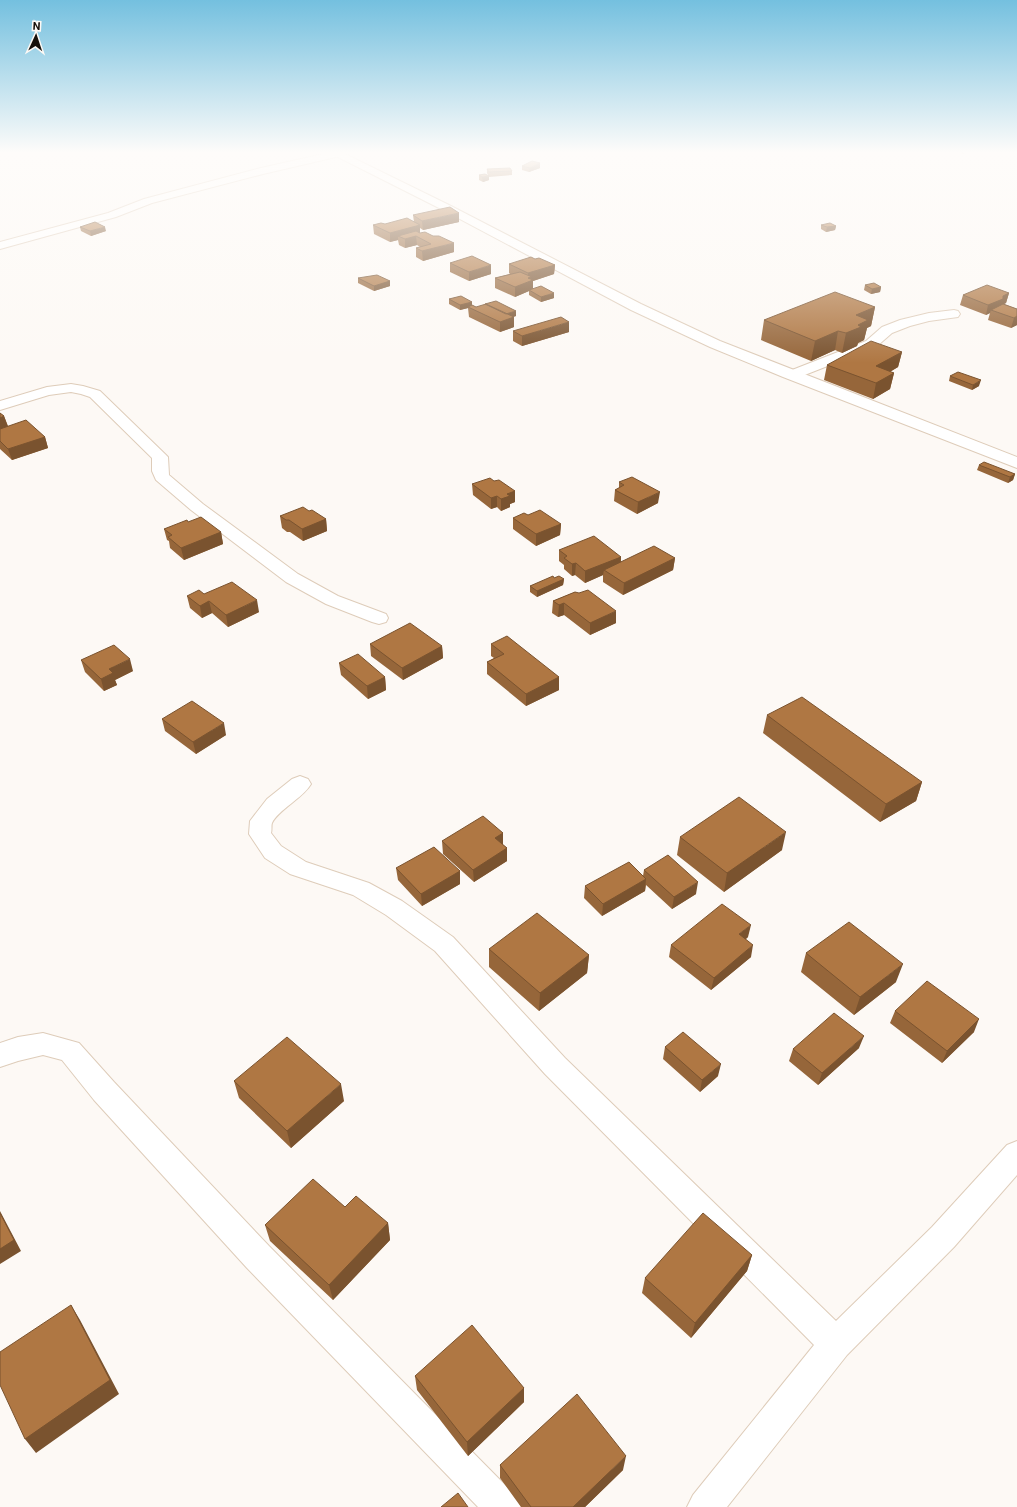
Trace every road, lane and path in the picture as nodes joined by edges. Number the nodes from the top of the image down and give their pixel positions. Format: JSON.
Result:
{"nodes":[{"id":1,"x":86,"y":222,"type":"edge"},
{"id":2,"x":474,"y":222,"type":"edge"},
{"id":3,"x":0,"y":246,"type":"edge"},
{"id":4,"x":954,"y":314,"type":"dead end"},
{"id":5,"x":792,"y":376,"type":"junction"},
{"id":6,"x":0,"y":406,"type":"edge"},
{"id":7,"x":1017,"y":463,"type":"edge"},
{"id":8,"x":379,"y":618,"type":"dead end"},
{"id":9,"x":300,"y":784,"type":"dead end"},
{"id":10,"x":0,"y":1055,"type":"edge"},
{"id":11,"x":1017,"y":1154,"type":"edge"},
{"id":12,"x":836,"y":1344,"type":"junction"},
{"id":13,"x":503,"y":1507,"type":"edge"},
{"id":14,"x":705,"y":1507,"type":"edge"}],
"edges":[{"from":1,"to":3,"type":"street"},
{"from":2,"to":5,"type":"street"},
{"from":4,"to":5,"type":"street"},
{"from":5,"to":7,"type":"street"},
{"from":6,"to":8,"type":"street"},
{"from":9,"to":12,"type":"street"},
{"from":10,"to":13,"type":"street"},
{"from":11,"to":12,"type":"street"},
{"from":12,"to":14,"type":"street"}]}
